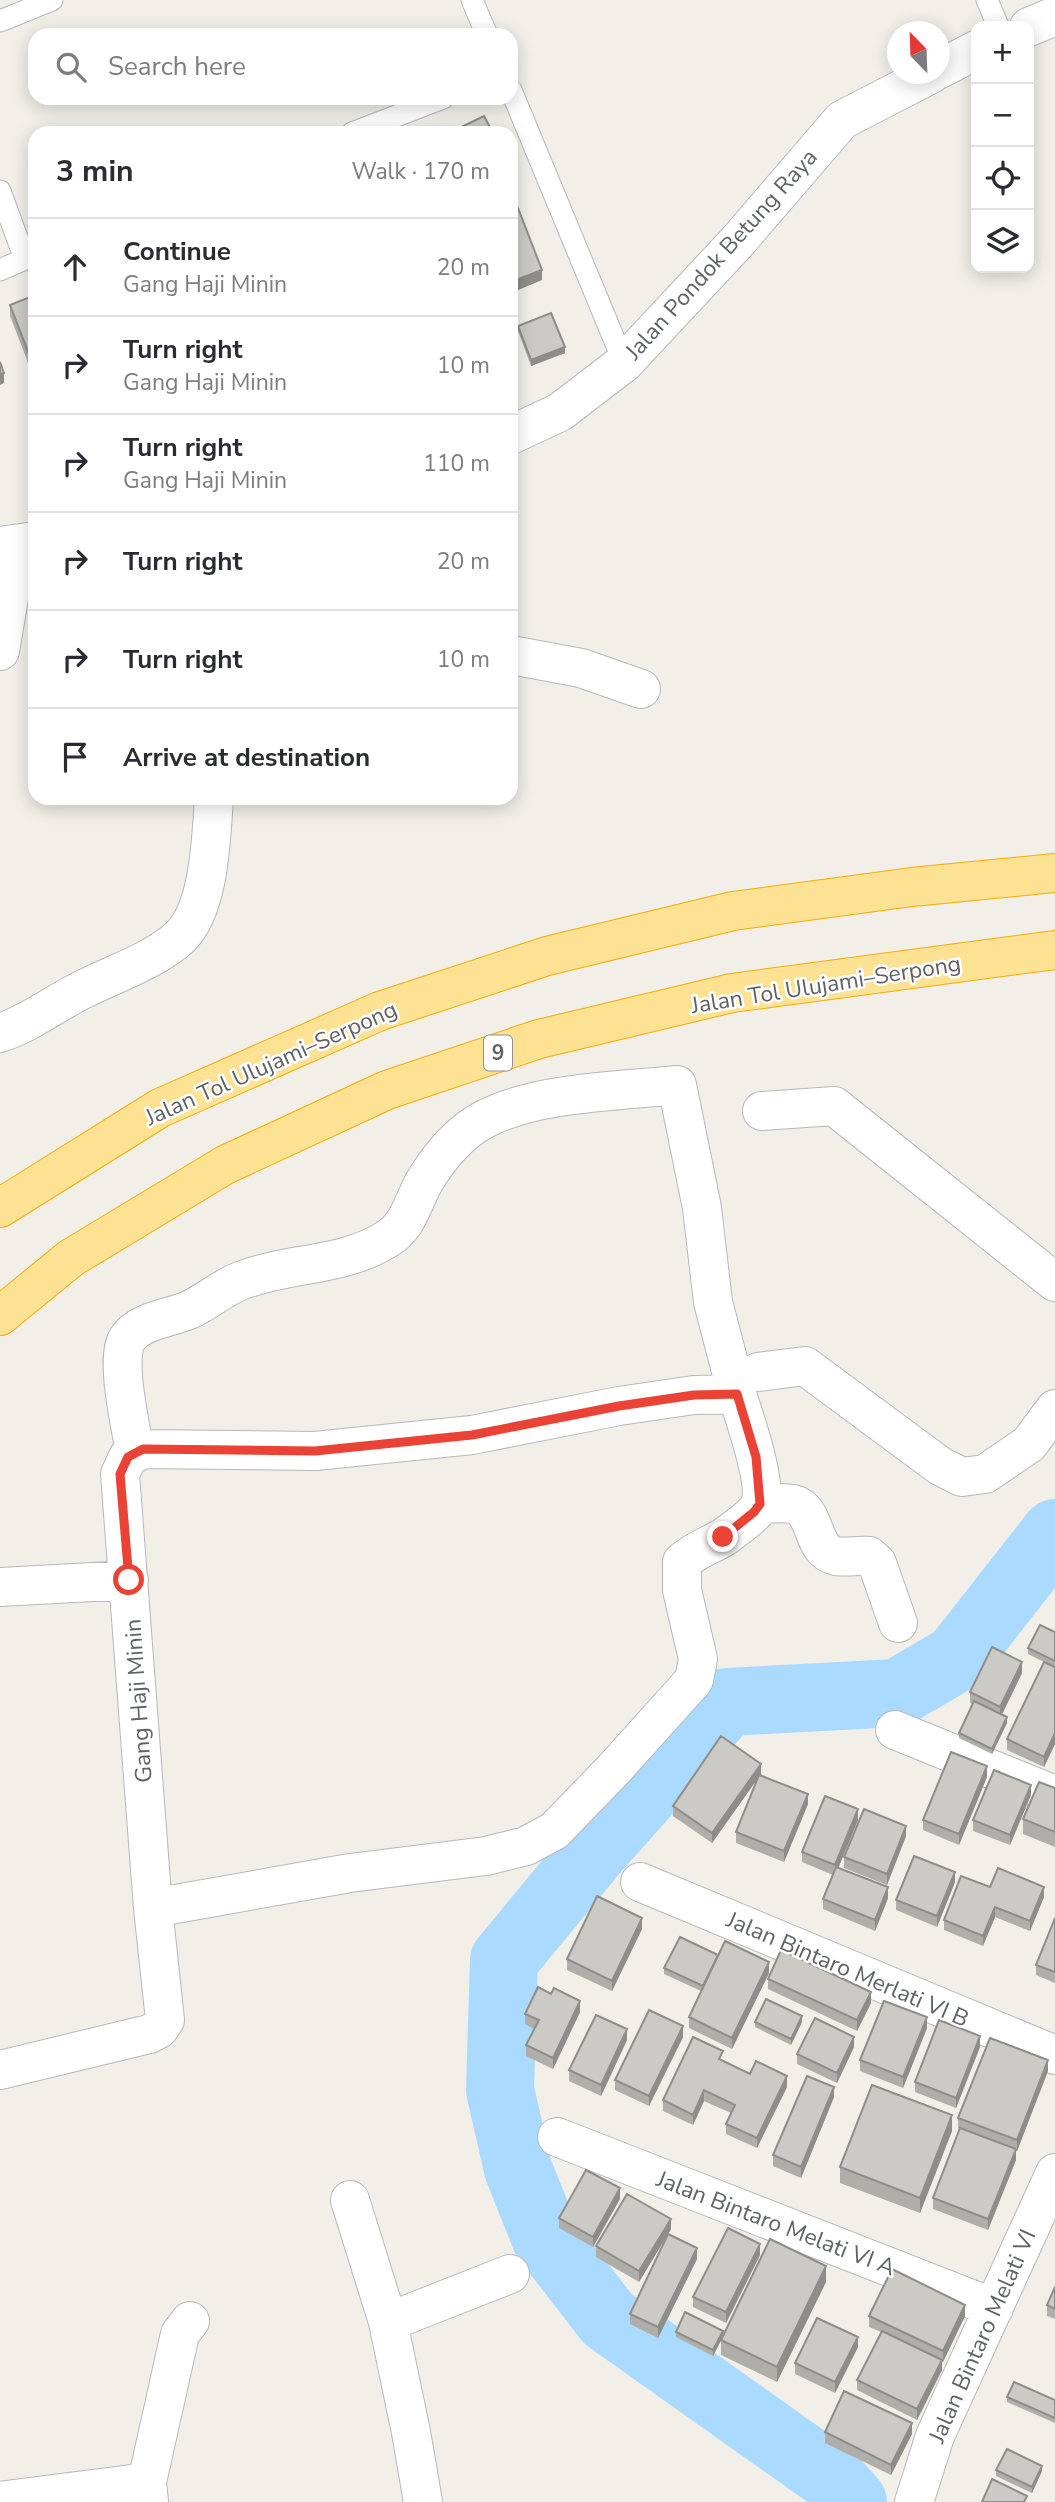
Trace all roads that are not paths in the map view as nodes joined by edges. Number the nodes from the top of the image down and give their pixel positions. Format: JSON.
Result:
{"nodes":[{"id":1,"x":52,"y":0,"type":"edge"},
{"id":2,"x":472,"y":0,"type":"edge"},
{"id":3,"x":987,"y":0,"type":"edge"},
{"id":4,"x":1055,"y":16,"type":"edge"},
{"id":5,"x":0,"y":20,"type":"edge"},
{"id":6,"x":996,"y":21,"type":"edge"},
{"id":7,"x":1034,"y":25,"type":"edge"},
{"id":8,"x":484,"y":28,"type":"edge"},
{"id":9,"x":971,"y":53,"type":"edge"},
{"id":10,"x":950,"y":64,"type":"edge"},
{"id":11,"x":911,"y":84,"type":"edge"},
{"id":12,"x":425,"y":105,"type":"edge"},
{"id":13,"x":517,"y":105,"type":"edge"},
{"id":14,"x":370,"y":126,"type":"edge"},
{"id":15,"x":0,"y":191,"type":"edge"},
{"id":16,"x":28,"y":253,"type":"edge"},
{"id":17,"x":28,"y":258,"type":"edge"},
{"id":18,"x":0,"y":270,"type":"edge"},
{"id":19,"x":624,"y":363,"type":"junction"},
{"id":20,"x":518,"y":432,"type":"edge"},
{"id":21,"x":18,"y":544,"type":"edge"},
{"id":22,"x":0,"y":651,"type":"edge"},
{"id":23,"x":518,"y":656,"type":"edge"},
{"id":24,"x":640,"y":689,"type":"dead end"},
{"id":25,"x":213,"y":805,"type":"edge"},
{"id":26,"x":1055,"y":873,"type":"edge"},
{"id":27,"x":1055,"y":950,"type":"edge"},
{"id":28,"x":0,"y":1033,"type":"edge"},
{"id":29,"x":762,"y":1111,"type":"dead end"},
{"id":30,"x":0,"y":1208,"type":"edge"},
{"id":31,"x":1055,"y":1282,"type":"edge"},
{"id":32,"x":0,"y":1316,"type":"edge"},
{"id":33,"x":748,"y":1383,"type":"junction"},
{"id":34,"x":1055,"y":1409,"type":"edge"},
{"id":35,"x":135,"y":1452,"type":"junction"},
{"id":36,"x":760,"y":1504,"type":"junction"},
{"id":37,"x":129,"y":1580,"type":"junction"},
{"id":38,"x":0,"y":1587,"type":"edge"},
{"id":39,"x":898,"y":1623,"type":"dead end"},
{"id":40,"x":895,"y":1730,"type":"dead end"},
{"id":41,"x":1055,"y":1795,"type":"edge"},
{"id":42,"x":640,"y":1882,"type":"dead end"},
{"id":43,"x":153,"y":1908,"type":"junction"},
{"id":44,"x":1055,"y":2056,"type":"edge"},
{"id":45,"x":0,"y":2070,"type":"edge"},
{"id":46,"x":557,"y":2137,"type":"dead end"},
{"id":47,"x":1055,"y":2173,"type":"edge"},
{"id":48,"x":350,"y":2200,"type":"dead end"},
{"id":49,"x":510,"y":2274,"type":"dead end"},
{"id":50,"x":994,"y":2308,"type":"junction"},
{"id":51,"x":190,"y":2320,"type":"dead end"},
{"id":52,"x":388,"y":2322,"type":"junction"},
{"id":53,"x":148,"y":2492,"type":"edge"},
{"id":54,"x":45,"y":2499,"type":"edge"},
{"id":55,"x":0,"y":2501,"type":"edge"},
{"id":56,"x":423,"y":2502,"type":"edge"},
{"id":57,"x":914,"y":2502,"type":"edge"}],
"edges":[{"from":1,"to":5,"type":"lane"},
{"from":2,"to":8,"type":"lane"},
{"from":3,"to":6,"type":"lane"},
{"from":4,"to":7,"type":"street"},
{"from":9,"to":10,"type":"street"},
{"from":11,"to":19,"type":"street","name":"Jalan Pondok Betung Raya"},
{"from":12,"to":14,"type":"lane"},
{"from":13,"to":19,"type":"lane"},
{"from":15,"to":16,"type":"lane"},
{"from":17,"to":18,"type":"lane"},
{"from":19,"to":20,"type":"street","name":"Jalan Pondok Betung Raya"},
{"from":21,"to":22,"type":"street"},
{"from":23,"to":24,"type":"street"},
{"from":25,"to":28,"type":"street"},
{"from":26,"to":30,"type":"highway","name":"Jalan Tol Ulujami–Serpong"},
{"from":27,"to":32,"type":"highway","name":"Jalan Tol Ulujami–Serpong","number":"9"},
{"from":29,"to":31,"type":"street"},
{"from":33,"to":34,"type":"street"},
{"from":33,"to":35,"type":"street"},
{"from":33,"to":35,"type":"street"},
{"from":33,"to":36,"type":"street"},
{"from":35,"to":37,"type":"street","name":"Gang Haji Minin"},
{"from":36,"to":39,"type":"street"},
{"from":36,"to":43,"type":"street"},
{"from":37,"to":38,"type":"street"},
{"from":37,"to":43,"type":"street","name":"Gang Haji Minin"},
{"from":40,"to":41,"type":"street"},
{"from":42,"to":44,"type":"street","name":"Jalan Bintaro Merlati VI B"},
{"from":43,"to":45,"type":"street","name":"Gang Haji Minin"},
{"from":46,"to":50,"type":"street","name":"Jalan Bintaro Melati VI A"},
{"from":47,"to":50,"type":"street","name":"Jalan Bintaro Melati VI"},
{"from":48,"to":52,"type":"street"},
{"from":49,"to":52,"type":"street"},
{"from":50,"to":57,"type":"street","name":"Jalan Bintaro Melati VI"},
{"from":51,"to":53,"type":"street"},
{"from":52,"to":56,"type":"street"},
{"from":53,"to":54,"type":"street"},
{"from":54,"to":55,"type":"street"}]}
